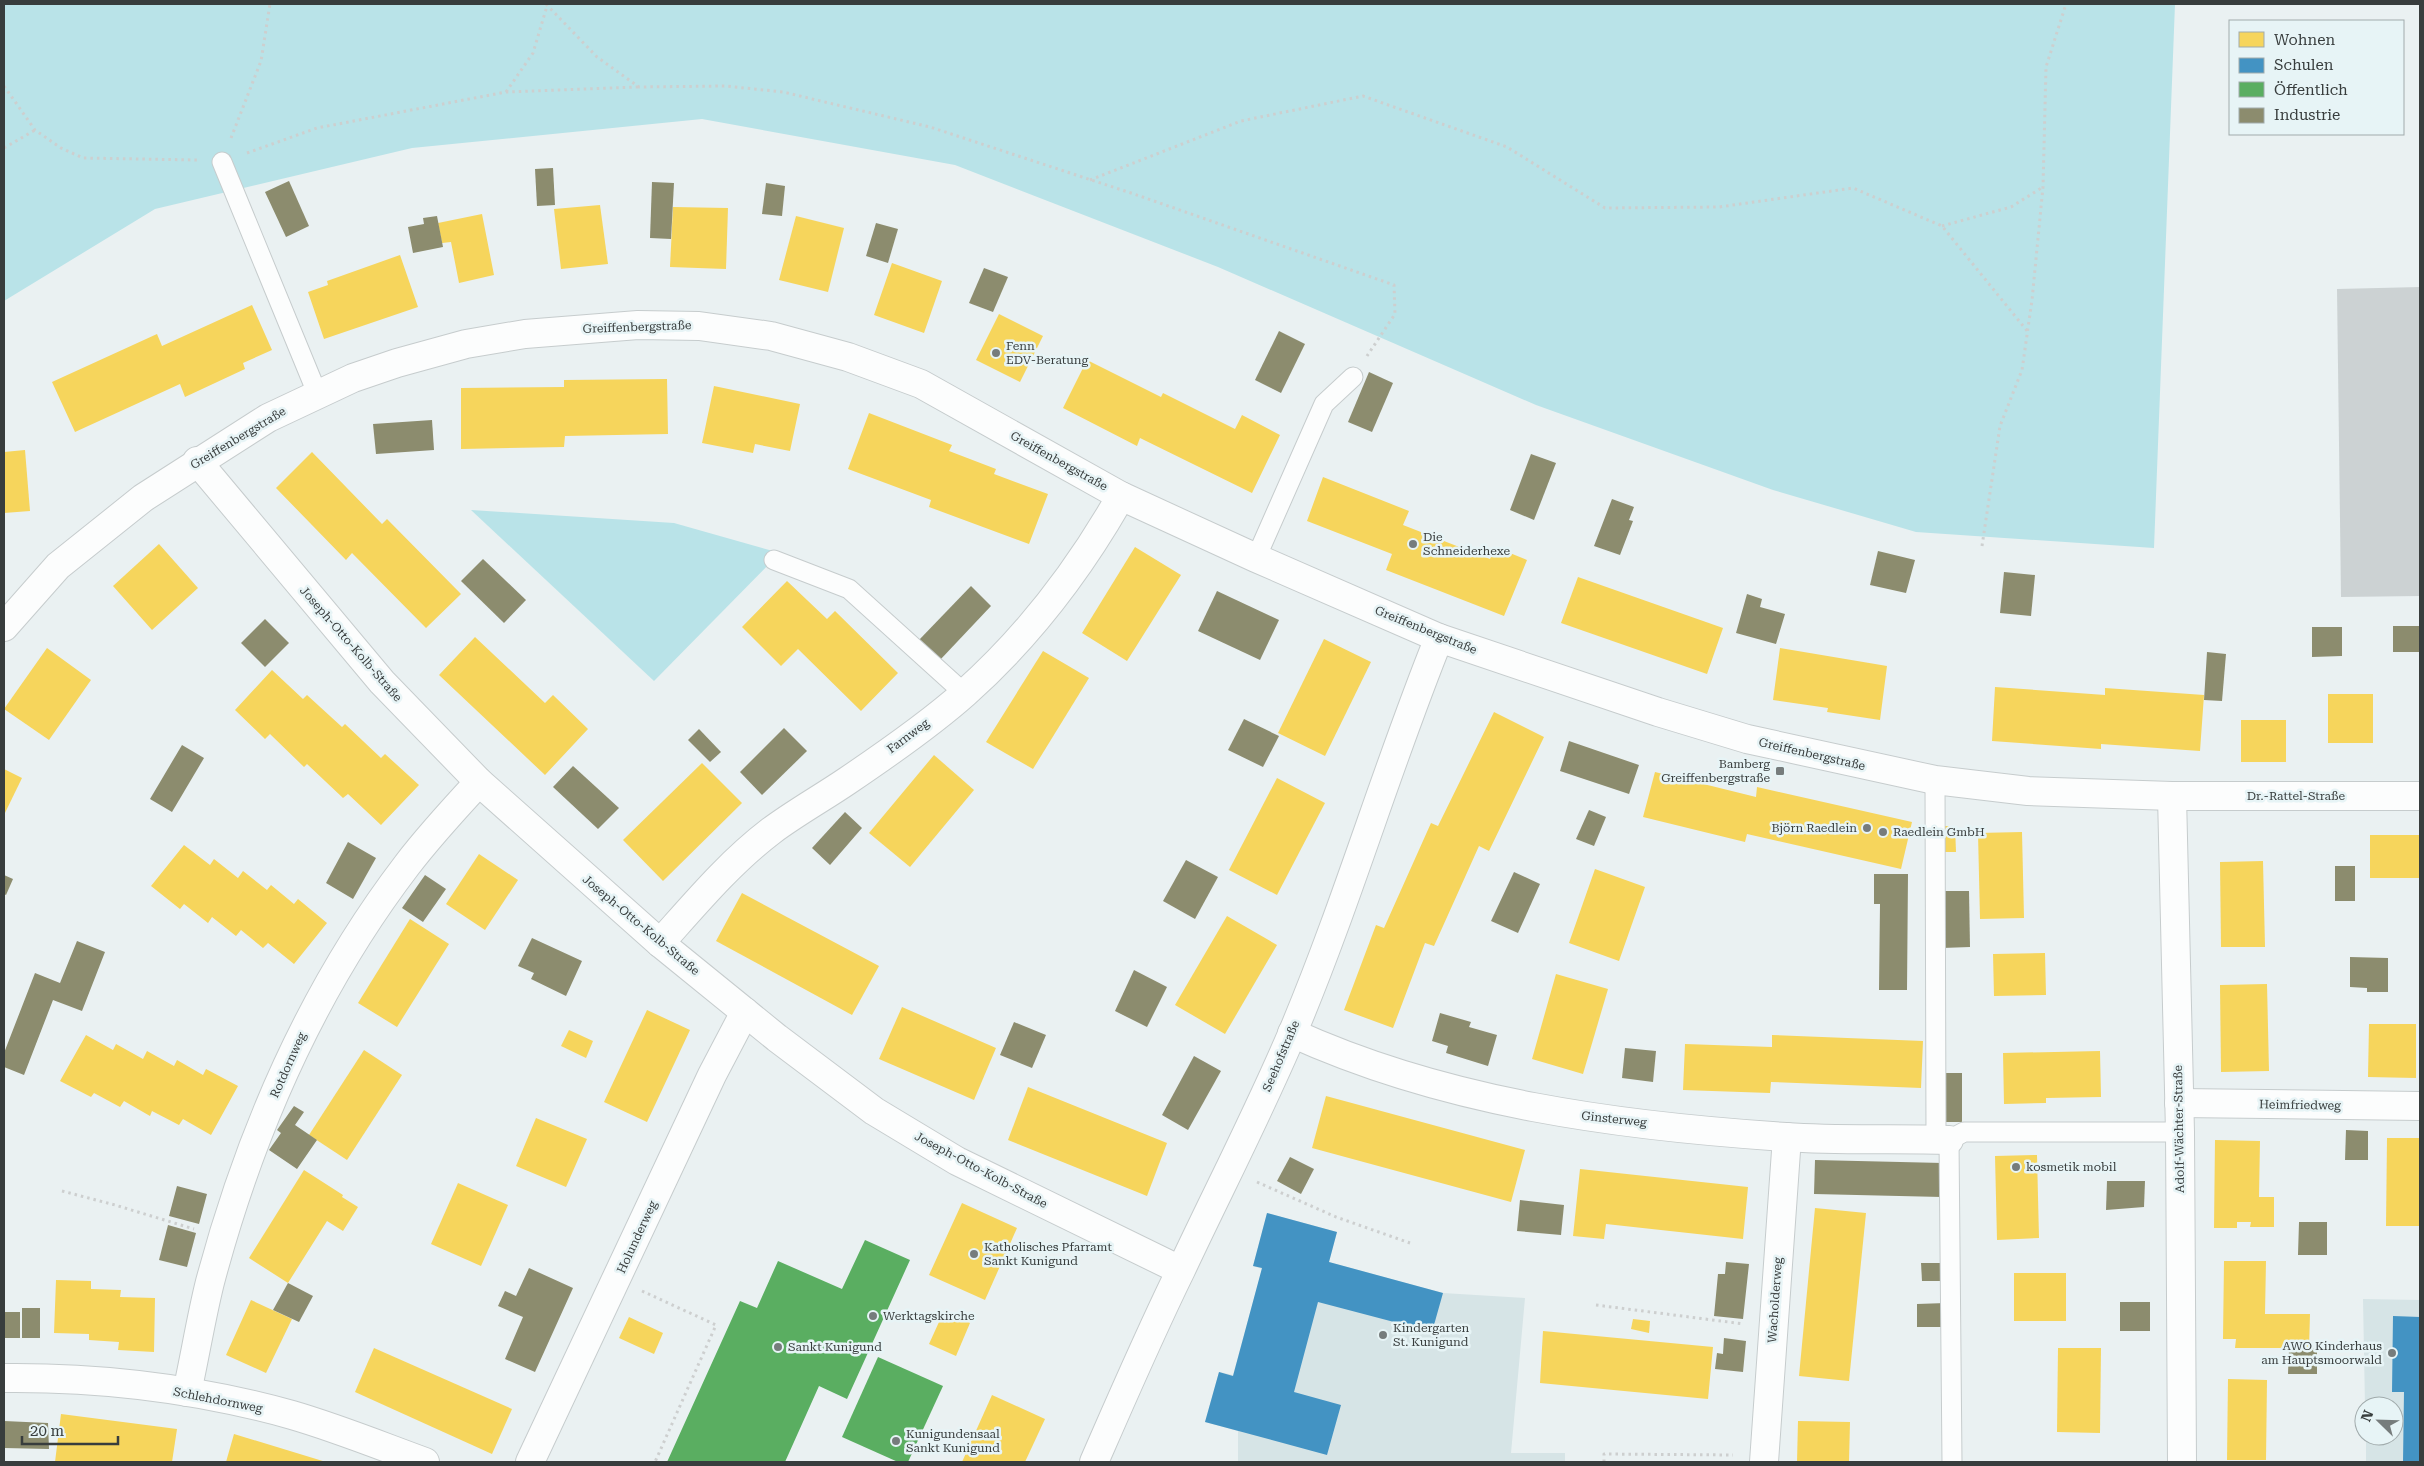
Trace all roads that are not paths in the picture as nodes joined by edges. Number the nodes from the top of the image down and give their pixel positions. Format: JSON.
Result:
{"nodes":[{"id":1,"x":222,"y":162,"type":"road end"},
{"id":2,"x":1353,"y":377,"type":"road end"},
{"id":3,"x":317,"y":393,"type":"junction"},
{"id":4,"x":197,"y":461,"type":"junction"},
{"id":5,"x":1121,"y":496,"type":"junction"},
{"id":6,"x":1256,"y":558,"type":"junction"},
{"id":7,"x":774,"y":560,"type":"dead end"},
{"id":8,"x":4,"y":627,"type":"edge"},
{"id":9,"x":1439,"y":638,"type":"junction"},
{"id":10,"x":964,"y":693,"type":"junction"},
{"id":11,"x":1936,"y":780,"type":"junction"},
{"id":12,"x":479,"y":782,"type":"junction"},
{"id":13,"x":2172,"y":796,"type":"junction"},
{"id":14,"x":2420,"y":796,"type":"edge"},
{"id":15,"x":660,"y":943,"type":"junction"},
{"id":16,"x":745,"y":1012,"type":"junction"},
{"id":17,"x":1292,"y":1033,"type":"junction"},
{"id":18,"x":2179,"y":1103,"type":"junction"},
{"id":19,"x":2420,"y":1106,"type":"edge"},
{"id":20,"x":2180,"y":1132,"type":"junction"},
{"id":21,"x":1787,"y":1137,"type":"junction"},
{"id":22,"x":1942,"y":1140,"type":"junction"},
{"id":23,"x":1180,"y":1270,"type":"junction"},
{"id":24,"x":4,"y":1378,"type":"edge"},
{"id":25,"x":187,"y":1392,"type":"junction"},
{"id":26,"x":1764,"y":1459,"type":"edge"},
{"id":27,"x":425,"y":1462,"type":"edge"},
{"id":28,"x":530,"y":1462,"type":"edge"},
{"id":29,"x":1094,"y":1462,"type":"edge"},
{"id":30,"x":1952,"y":1462,"type":"edge"},
{"id":31,"x":2182,"y":1462,"type":"edge"}],
"edges":[{"from":1,"to":3,"type":"lane"},
{"from":2,"to":6,"type":"lane"},
{"from":3,"to":4,"type":"street","name":"Greiffenbergstraße"},
{"from":3,"to":5,"type":"street","name":"Greiffenbergstraße"},
{"from":4,"to":8,"type":"street","name":"Greiffenbergstraße"},
{"from":4,"to":12,"type":"street","name":"Joseph-Otto-Kolb-Straße"},
{"from":5,"to":6,"type":"street","name":"Greiffenbergstraße"},
{"from":5,"to":10,"type":"street","name":"Farnweg"},
{"from":6,"to":9,"type":"street","name":"Greiffenbergstraße"},
{"from":7,"to":10,"type":"lane"},
{"from":9,"to":11,"type":"street","name":"Greiffenbergstraße"},
{"from":9,"to":17,"type":"street","name":"Seehofstraße"},
{"from":10,"to":15,"type":"street","name":"Farnweg"},
{"from":11,"to":13,"type":"street","name":"Greiffenbergstraße"},
{"from":11,"to":22,"type":"lane"},
{"from":12,"to":15,"type":"street","name":"Joseph-Otto-Kolb-Straße"},
{"from":12,"to":25,"type":"street","name":"Rotdornweg"},
{"from":13,"to":14,"type":"street","name":"Dr.-Rattel-Straße"},
{"from":13,"to":18,"type":"street","name":"Adolf-Wächter-Straße"},
{"from":15,"to":16,"type":"street","name":"Joseph-Otto-Kolb-Straße"},
{"from":16,"to":23,"type":"street","name":"Joseph-Otto-Kolb-Straße"},
{"from":16,"to":28,"type":"street","name":"Holunderweg"},
{"from":17,"to":21,"type":"street","name":"Ginsterweg"},
{"from":17,"to":23,"type":"street","name":"Seehofstraße"},
{"from":18,"to":19,"type":"street","name":"Heimfriedweg"},
{"from":18,"to":20,"type":"street","name":"Adolf-Wächter-Straße"},
{"from":20,"to":22,"type":"lane"},
{"from":20,"to":31,"type":"street","name":"Adolf-Wächter-Straße"},
{"from":21,"to":22,"type":"street","name":"Ginsterweg"},
{"from":21,"to":26,"type":"street","name":"Wacholderweg"},
{"from":22,"to":30,"type":"lane"},
{"from":23,"to":29,"type":"street","name":"Seehofstraße"},
{"from":24,"to":25,"type":"street","name":"Schlehdornweg"},
{"from":25,"to":27,"type":"street","name":"Schlehdornweg"}]}
